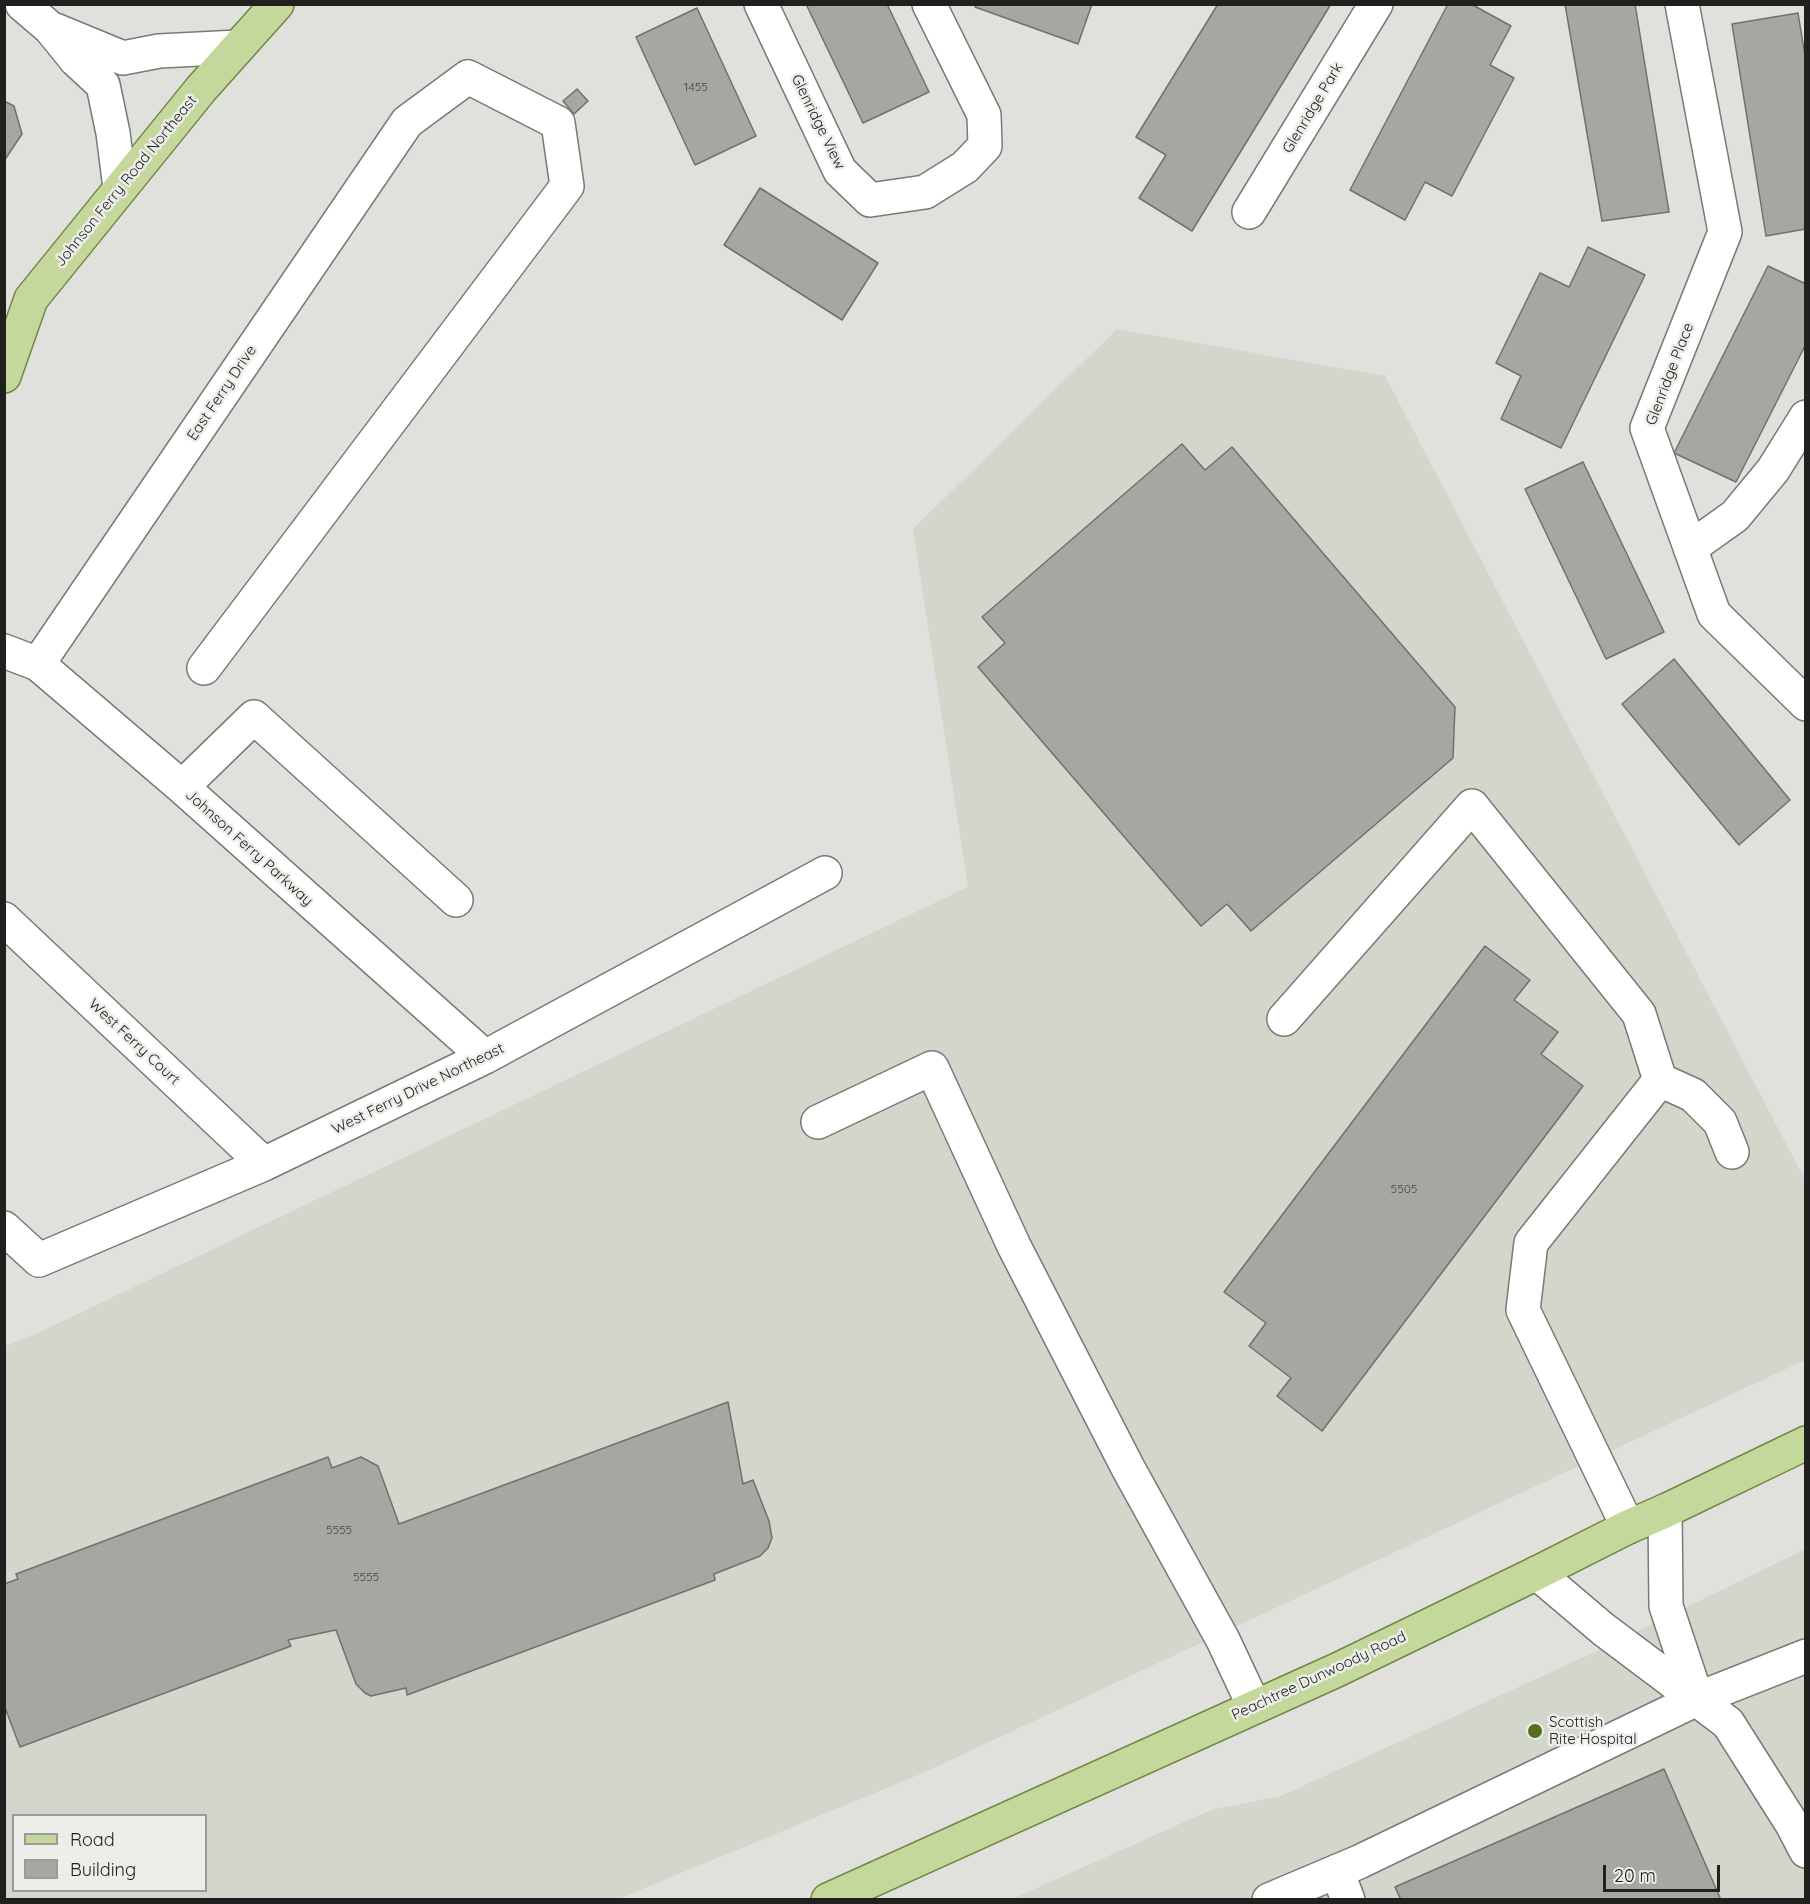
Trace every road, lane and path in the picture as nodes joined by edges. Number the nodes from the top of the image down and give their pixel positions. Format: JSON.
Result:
{"nodes":[{"id":1,"x":22,"y":4,"type":"edge"},
{"id":2,"x":277,"y":4,"type":"edge"},
{"id":3,"x":761,"y":4,"type":"edge"},
{"id":4,"x":928,"y":4,"type":"edge"},
{"id":5,"x":1376,"y":4,"type":"edge"},
{"id":6,"x":1682,"y":4,"type":"edge"},
{"id":7,"x":50,"y":28,"type":"junction"},
{"id":8,"x":238,"y":47,"type":"junction"},
{"id":9,"x":120,"y":188,"type":"junction"},
{"id":10,"x":1249,"y":212,"type":"dead end"},
{"id":11,"x":4,"y":376,"type":"edge"},
{"id":12,"x":1806,"y":417,"type":"edge"},
{"id":13,"x":1690,"y":548,"type":"junction"},
{"id":14,"x":4,"y":651,"type":"edge"},
{"id":15,"x":38,"y":664,"type":"junction"},
{"id":16,"x":204,"y":668,"type":"dead end"},
{"id":17,"x":1806,"y":704,"type":"edge"},
{"id":18,"x":182,"y":787,"type":"junction"},
{"id":19,"x":825,"y":873,"type":"dead end"},
{"id":20,"x":456,"y":900,"type":"dead end"},
{"id":21,"x":4,"y":919,"type":"edge"},
{"id":22,"x":1284,"y":1019,"type":"dead end"},
{"id":23,"x":485,"y":1058,"type":"junction"},
{"id":24,"x":1660,"y":1080,"type":"junction"},
{"id":25,"x":818,"y":1122,"type":"dead end"},
{"id":26,"x":1732,"y":1152,"type":"dead end"},
{"id":27,"x":264,"y":1164,"type":"junction"},
{"id":28,"x":4,"y":1228,"type":"edge"},
{"id":29,"x":1806,"y":1443,"type":"edge"},
{"id":30,"x":1665,"y":1511,"type":"junction"},
{"id":31,"x":1628,"y":1527,"type":"junction"},
{"id":32,"x":1537,"y":1573,"type":"junction"},
{"id":33,"x":1806,"y":1656,"type":"edge"},
{"id":34,"x":1697,"y":1699,"type":"junction"},
{"id":35,"x":1254,"y":1706,"type":"junction"},
{"id":36,"x":1806,"y":1851,"type":"edge"},
{"id":37,"x":1333,"y":1888,"type":"edge"},
{"id":38,"x":828,"y":1899,"type":"edge"},
{"id":39,"x":1269,"y":1899,"type":"edge"}],
"edges":[{"from":1,"to":7,"type":"street"},
{"from":2,"to":8,"type":"main road","name":"Johnson Ferry Road Northeast"},
{"from":3,"to":4,"type":"street","name":"Glenridge View"},
{"from":5,"to":10,"type":"street","name":"Glenridge Park"},
{"from":6,"to":13,"type":"street","name":"Glenridge Place"},
{"from":7,"to":8,"type":"street"},
{"from":7,"to":9,"type":"street"},
{"from":8,"to":9,"type":"main road","name":"Johnson Ferry Road Northeast"},
{"from":9,"to":11,"type":"main road","name":"Johnson Ferry Road Northeast"},
{"from":12,"to":13,"type":"street"},
{"from":13,"to":17,"type":"street","name":"Glenridge Place"},
{"from":14,"to":15,"type":"street","name":"Johnson Ferry Parkway"},
{"from":15,"to":16,"type":"street","name":"East Ferry Drive"},
{"from":15,"to":18,"type":"street","name":"Johnson Ferry Parkway"},
{"from":18,"to":20,"type":"street"},
{"from":18,"to":23,"type":"street","name":"Johnson Ferry Parkway"},
{"from":19,"to":23,"type":"street","name":"West Ferry Drive Northeast"},
{"from":21,"to":27,"type":"street","name":"West Ferry Court"},
{"from":22,"to":24,"type":"street"},
{"from":23,"to":27,"type":"street","name":"West Ferry Drive Northeast"},
{"from":24,"to":26,"type":"street"},
{"from":24,"to":31,"type":"street"},
{"from":25,"to":35,"type":"street"},
{"from":27,"to":28,"type":"street","name":"West Ferry Drive Northeast"},
{"from":29,"to":30,"type":"main road","name":"Peachtree Dunwoody Road"},
{"from":30,"to":31,"type":"main road","name":"Peachtree Dunwoody Road"},
{"from":30,"to":34,"type":"street"},
{"from":31,"to":32,"type":"main road","name":"Peachtree Dunwoody Road"},
{"from":32,"to":34,"type":"street"},
{"from":32,"to":35,"type":"main road","name":"Peachtree Dunwoody Road"},
{"from":33,"to":34,"type":"street"},
{"from":34,"to":36,"type":"street"},
{"from":34,"to":37,"type":"street"},
{"from":35,"to":38,"type":"main road","name":"Peachtree Dunwoody Road"},
{"from":37,"to":39,"type":"street"}]}
